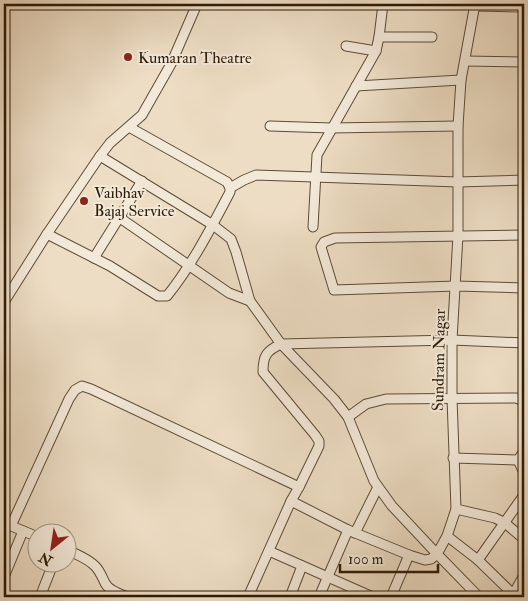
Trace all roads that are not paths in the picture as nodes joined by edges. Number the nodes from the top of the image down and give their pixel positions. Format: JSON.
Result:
{"nodes":[{"id":1,"x":197,"y":4,"type":"edge"},
{"id":2,"x":383,"y":4,"type":"edge"},
{"id":3,"x":475,"y":5,"type":"edge"},
{"id":4,"x":524,"y":7,"type":"edge"},
{"id":5,"x":379,"y":37,"type":"junction"},
{"id":6,"x":432,"y":37,"type":"dead end"},
{"id":7,"x":346,"y":46,"type":"dead end"},
{"id":8,"x":376,"y":51,"type":"junction"},
{"id":9,"x":465,"y":61,"type":"junction"},
{"id":10,"x":524,"y":62,"type":"edge"},
{"id":11,"x":461,"y":80,"type":"junction"},
{"id":12,"x":356,"y":86,"type":"junction"},
{"id":13,"x":270,"y":126,"type":"dead end"},
{"id":14,"x":458,"y":126,"type":"junction"},
{"id":15,"x":129,"y":127,"type":"junction"},
{"id":16,"x":331,"y":128,"type":"junction"},
{"id":17,"x":100,"y":156,"type":"junction"},
{"id":18,"x":315,"y":177,"type":"junction"},
{"id":19,"x":524,"y":180,"type":"edge"},
{"id":20,"x":142,"y":182,"type":"junction"},
{"id":21,"x":458,"y":182,"type":"junction"},
{"id":22,"x":230,"y":188,"type":"junction"},
{"id":23,"x":120,"y":218,"type":"junction"},
{"id":24,"x":213,"y":225,"type":"junction"},
{"id":25,"x":313,"y":227,"type":"dead end"},
{"id":26,"x":47,"y":234,"type":"junction"},
{"id":27,"x":458,"y":235,"type":"junction"},
{"id":28,"x":524,"y":235,"type":"edge"},
{"id":29,"x":94,"y":258,"type":"junction"},
{"id":30,"x":188,"y":266,"type":"junction"},
{"id":31,"x":456,"y":286,"type":"junction"},
{"id":32,"x":524,"y":288,"type":"edge"},
{"id":33,"x":250,"y":301,"type":"junction"},
{"id":34,"x":4,"y":302,"type":"edge"},
{"id":35,"x":452,"y":340,"type":"junction"},
{"id":36,"x":524,"y":343,"type":"edge"},
{"id":37,"x":281,"y":344,"type":"junction"},
{"id":38,"x":452,"y":398,"type":"junction"},
{"id":39,"x":524,"y":401,"type":"edge"},
{"id":40,"x":348,"y":417,"type":"junction"},
{"id":41,"x":524,"y":451,"type":"edge"},
{"id":42,"x":453,"y":458,"type":"junction"},
{"id":43,"x":518,"y":460,"type":"junction"},
{"id":44,"x":524,"y":473,"type":"edge"},
{"id":45,"x":299,"y":487,"type":"junction"},
{"id":46,"x":378,"y":487,"type":"junction"},
{"id":47,"x":524,"y":495,"type":"edge"},
{"id":48,"x":291,"y":501,"type":"junction"},
{"id":49,"x":456,"y":509,"type":"junction"},
{"id":50,"x":505,"y":523,"type":"junction"},
{"id":51,"x":8,"y":524,"type":"edge"},
{"id":52,"x":23,"y":531,"type":"junction"},
{"id":53,"x":351,"y":531,"type":"junction"},
{"id":54,"x":28,"y":533,"type":"edge"},
{"id":55,"x":447,"y":536,"type":"junction"},
{"id":56,"x":524,"y":539,"type":"edge"},
{"id":57,"x":269,"y":551,"type":"junction"},
{"id":58,"x":438,"y":554,"type":"junction"},
{"id":59,"x":78,"y":555,"type":"edge"},
{"id":60,"x":409,"y":555,"type":"junction"},
{"id":61,"x":478,"y":560,"type":"junction"},
{"id":62,"x":302,"y":566,"type":"junction"},
{"id":63,"x":50,"y":574,"type":"edge"},
{"id":64,"x":524,"y":575,"type":"edge"},
{"id":65,"x":4,"y":577,"type":"edge"},
{"id":66,"x":327,"y":578,"type":"junction"},
{"id":67,"x":514,"y":596,"type":"edge"},
{"id":68,"x":40,"y":597,"type":"edge"},
{"id":69,"x":128,"y":597,"type":"edge"},
{"id":70,"x":248,"y":597,"type":"edge"},
{"id":71,"x":290,"y":597,"type":"edge"},
{"id":72,"x":319,"y":597,"type":"edge"},
{"id":73,"x":373,"y":597,"type":"edge"},
{"id":74,"x":391,"y":597,"type":"edge"},
{"id":75,"x":479,"y":597,"type":"edge"}],
"edges":[{"from":1,"to":15,"type":"street"},
{"from":2,"to":5,"type":"street"},
{"from":3,"to":4,"type":"street"},
{"from":3,"to":9,"type":"street","name":"Sundram Nagar"},
{"from":5,"to":6,"type":"street"},
{"from":5,"to":8,"type":"street"},
{"from":7,"to":8,"type":"street"},
{"from":8,"to":12,"type":"street"},
{"from":9,"to":10,"type":"street"},
{"from":9,"to":11,"type":"street","name":"Sundram Nagar"},
{"from":11,"to":12,"type":"street"},
{"from":11,"to":14,"type":"street","name":"Sundram Nagar"},
{"from":12,"to":16,"type":"street"},
{"from":13,"to":16,"type":"street"},
{"from":14,"to":16,"type":"street"},
{"from":14,"to":21,"type":"street","name":"Sundram Nagar"},
{"from":15,"to":17,"type":"street"},
{"from":15,"to":22,"type":"street"},
{"from":16,"to":18,"type":"street"},
{"from":17,"to":20,"type":"street"},
{"from":17,"to":26,"type":"street"},
{"from":18,"to":21,"type":"street"},
{"from":18,"to":22,"type":"street"},
{"from":18,"to":25,"type":"street"},
{"from":19,"to":21,"type":"street"},
{"from":20,"to":23,"type":"street"},
{"from":20,"to":24,"type":"street"},
{"from":21,"to":27,"type":"street","name":"Sundram Nagar"},
{"from":22,"to":24,"type":"street"},
{"from":23,"to":29,"type":"street"},
{"from":23,"to":30,"type":"street"},
{"from":24,"to":30,"type":"street"},
{"from":24,"to":33,"type":"street"},
{"from":26,"to":29,"type":"street"},
{"from":26,"to":34,"type":"street"},
{"from":27,"to":28,"type":"street"},
{"from":27,"to":31,"type":"street","name":"Sundram Nagar"},
{"from":27,"to":31,"type":"street"},
{"from":29,"to":30,"type":"street"},
{"from":30,"to":33,"type":"street"},
{"from":31,"to":32,"type":"street"},
{"from":31,"to":35,"type":"street","name":"Sundram Nagar"},
{"from":33,"to":37,"type":"street"},
{"from":35,"to":36,"type":"street"},
{"from":35,"to":37,"type":"street"},
{"from":35,"to":38,"type":"street","name":"Sundram Nagar"},
{"from":37,"to":40,"type":"street"},
{"from":37,"to":45,"type":"street"},
{"from":38,"to":39,"type":"street"},
{"from":38,"to":40,"type":"street"},
{"from":38,"to":42,"type":"street","name":"Sundram Nagar"},
{"from":40,"to":46,"type":"street"},
{"from":41,"to":43,"type":"street"},
{"from":42,"to":43,"type":"street"},
{"from":42,"to":49,"type":"street","name":"Sundram Nagar"},
{"from":43,"to":44,"type":"street"},
{"from":45,"to":48,"type":"street"},
{"from":45,"to":51,"type":"street"},
{"from":46,"to":53,"type":"street"},
{"from":46,"to":58,"type":"street"},
{"from":47,"to":50,"type":"street"},
{"from":48,"to":53,"type":"street"},
{"from":48,"to":57,"type":"street"},
{"from":49,"to":50,"type":"street"},
{"from":49,"to":55,"type":"street","name":"Sundram Nagar"},
{"from":50,"to":56,"type":"street"},
{"from":50,"to":61,"type":"street"},
{"from":51,"to":52,"type":"street"},
{"from":52,"to":54,"type":"street"},
{"from":52,"to":65,"type":"street"},
{"from":53,"to":60,"type":"street"},
{"from":53,"to":66,"type":"street"},
{"from":55,"to":58,"type":"street","name":"Sundram Nagar"},
{"from":55,"to":61,"type":"street"},
{"from":57,"to":62,"type":"street"},
{"from":57,"to":70,"type":"street"},
{"from":58,"to":60,"type":"street"},
{"from":58,"to":75,"type":"street"},
{"from":59,"to":69,"type":"street"},
{"from":60,"to":74,"type":"street"},
{"from":61,"to":67,"type":"street"},
{"from":62,"to":66,"type":"street"},
{"from":62,"to":71,"type":"street"},
{"from":63,"to":68,"type":"street"},
{"from":64,"to":67,"type":"street"},
{"from":66,"to":72,"type":"street"},
{"from":66,"to":73,"type":"street"}]}
